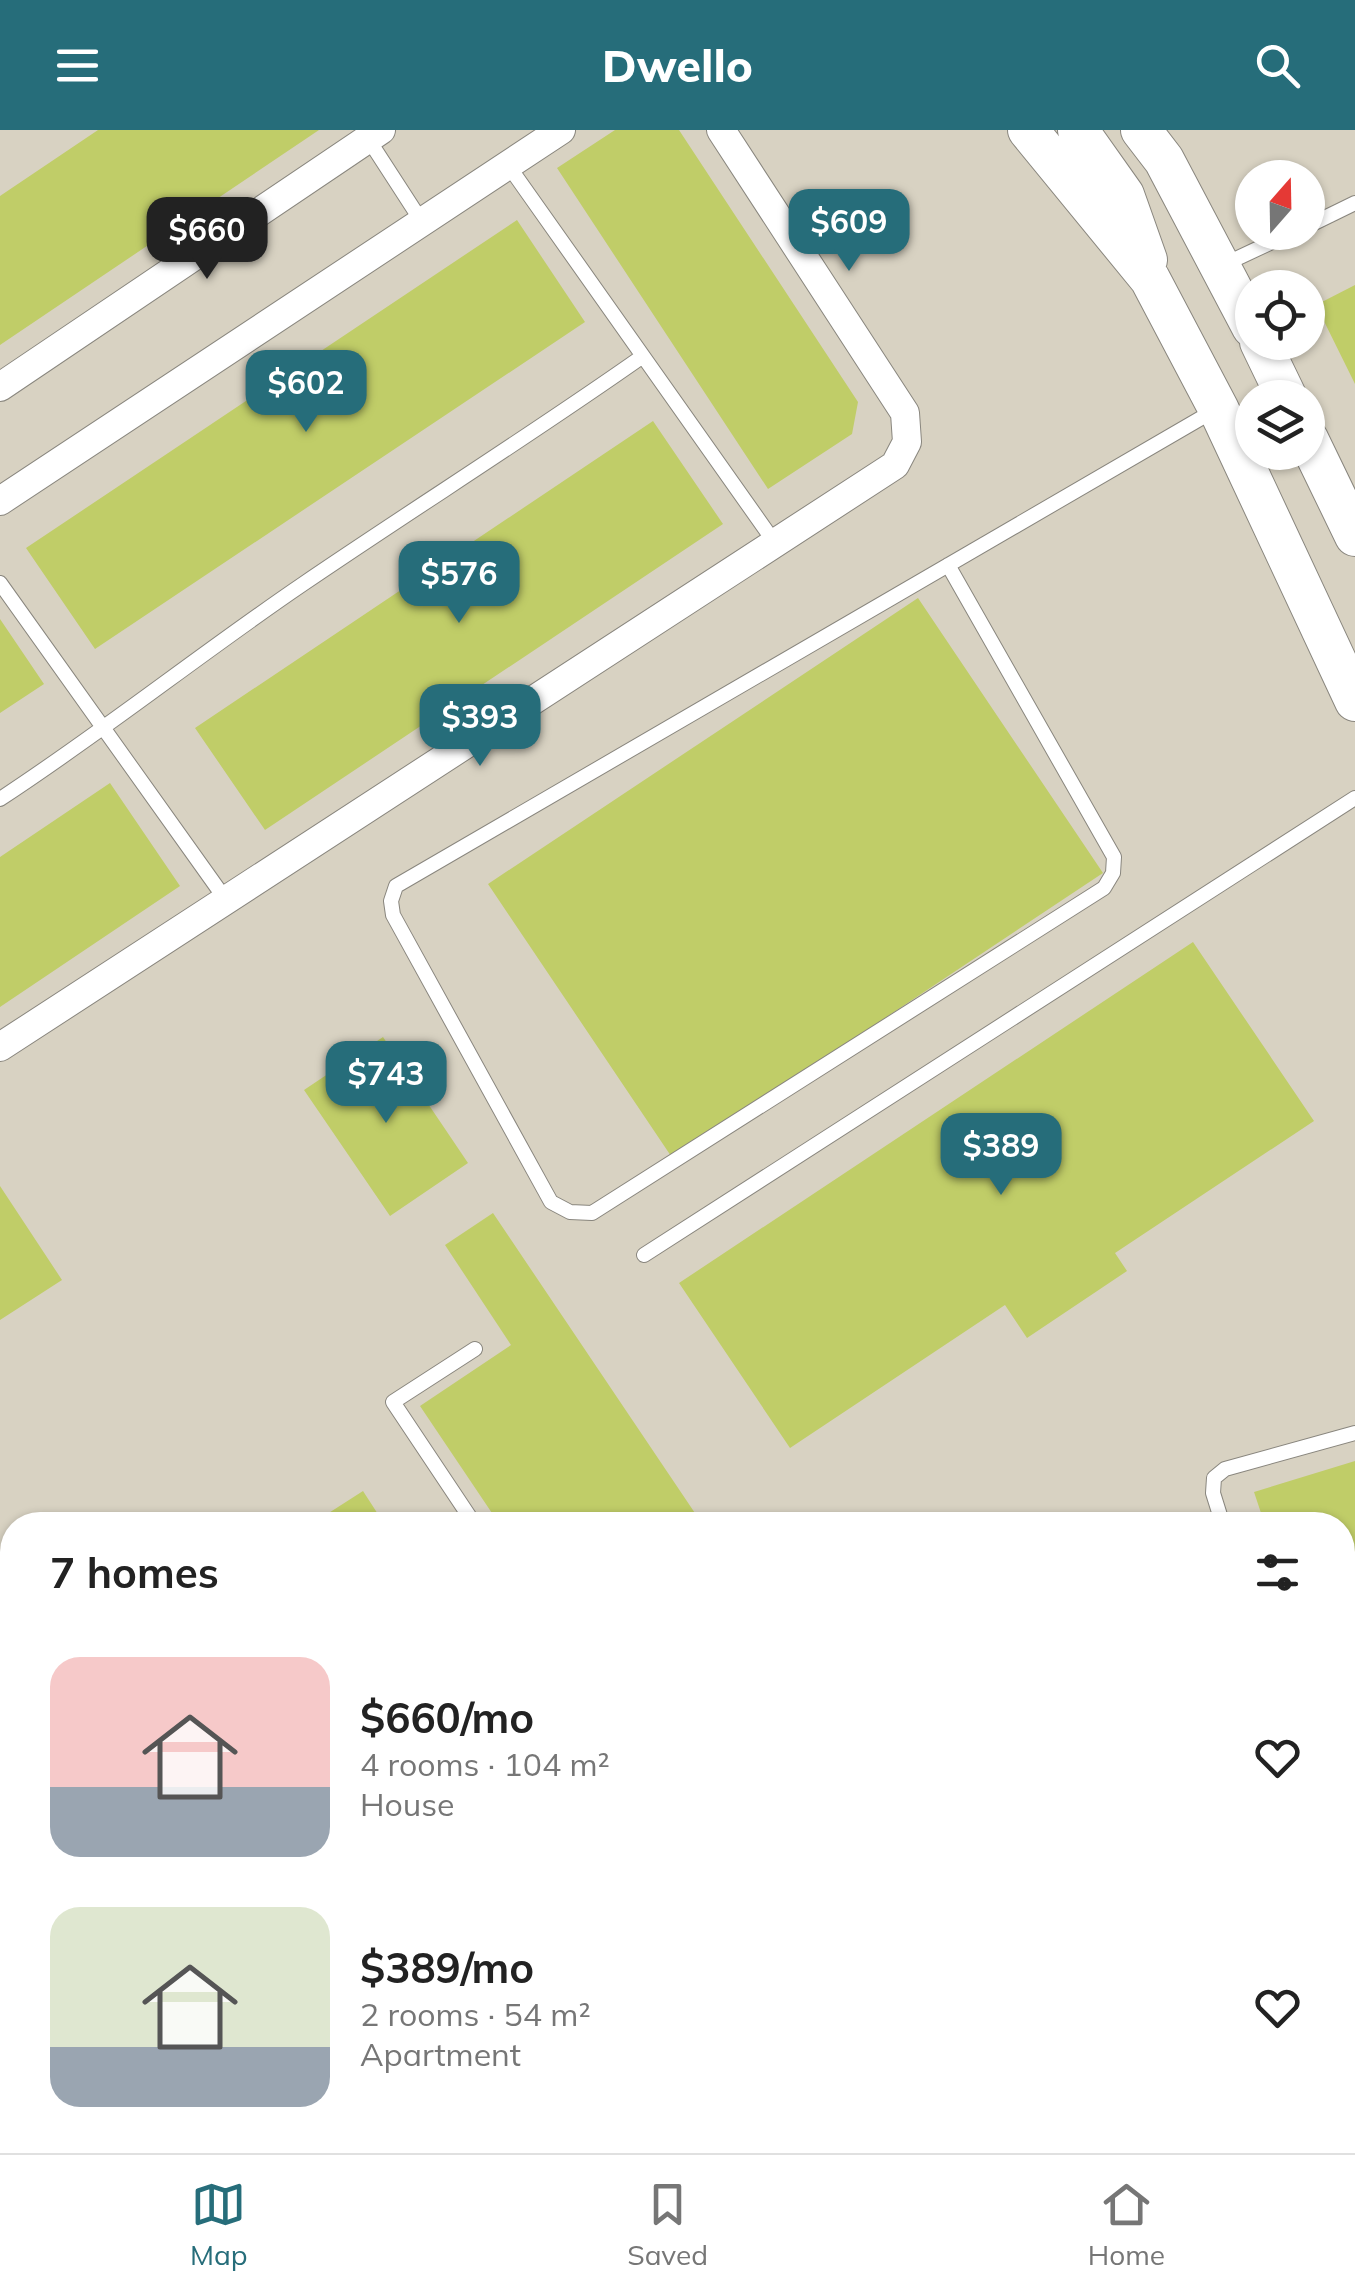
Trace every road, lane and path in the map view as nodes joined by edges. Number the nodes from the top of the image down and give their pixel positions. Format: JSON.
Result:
{"nodes":[{"id":1,"x":561,"y":130,"type":"edge"},
{"id":2,"x":721,"y":130,"type":"edge"},
{"id":3,"x":1028,"y":130,"type":"edge"},
{"id":4,"x":1078,"y":130,"type":"edge"},
{"id":5,"x":1141,"y":130,"type":"edge"},
{"id":6,"x":370,"y":133,"type":"edge"},
{"id":7,"x":508,"y":165,"type":"junction"},
{"id":8,"x":1355,"y":204,"type":"edge"},
{"id":9,"x":1325,"y":218,"type":"edge"},
{"id":10,"x":422,"y":222,"type":"junction"},
{"id":11,"x":1255,"y":250,"type":"edge"},
{"id":12,"x":1222,"y":266,"type":"junction"},
{"id":13,"x":1150,"y":279,"type":"junction"},
{"id":14,"x":1235,"y":292,"type":"edge"},
{"id":15,"x":643,"y":356,"type":"junction"},
{"id":16,"x":0,"y":387,"type":"edge"},
{"id":17,"x":1218,"y":408,"type":"junction"},
{"id":18,"x":1323,"y":470,"type":"edge"},
{"id":19,"x":0,"y":501,"type":"edge"},
{"id":20,"x":1355,"y":536,"type":"edge"},
{"id":21,"x":775,"y":543,"type":"junction"},
{"id":22,"x":948,"y":565,"type":"junction"},
{"id":23,"x":0,"y":583,"type":"edge"},
{"id":24,"x":1355,"y":702,"type":"edge"},
{"id":25,"x":105,"y":730,"type":"junction"},
{"id":26,"x":1355,"y":798,"type":"edge"},
{"id":27,"x":0,"y":799,"type":"edge"},
{"id":28,"x":226,"y":900,"type":"junction"},
{"id":29,"x":0,"y":1047,"type":"edge"},
{"id":30,"x":644,"y":1255,"type":"dead end"},
{"id":31,"x":476,"y":1349,"type":"dead end"},
{"id":32,"x":1355,"y":1433,"type":"edge"},
{"id":33,"x":467,"y":1512,"type":"edge"},
{"id":34,"x":1219,"y":1512,"type":"edge"}],
"edges":[{"from":1,"to":7,"type":"street"},
{"from":2,"to":21,"type":"street"},
{"from":3,"to":13,"type":"street"},
{"from":4,"to":13,"type":"street"},
{"from":5,"to":12,"type":"street"},
{"from":6,"to":10,"type":"lane"},
{"from":6,"to":16,"type":"street"},
{"from":7,"to":10,"type":"street"},
{"from":7,"to":15,"type":"lane"},
{"from":8,"to":9,"type":"lane"},
{"from":10,"to":19,"type":"street"},
{"from":11,"to":12,"type":"lane"},
{"from":12,"to":14,"type":"street"},
{"from":13,"to":17,"type":"street"},
{"from":15,"to":21,"type":"lane"},
{"from":15,"to":25,"type":"lane"},
{"from":17,"to":22,"type":"lane"},
{"from":17,"to":24,"type":"street"},
{"from":18,"to":20,"type":"street"},
{"from":21,"to":28,"type":"street"},
{"from":22,"to":22,"type":"lane"},
{"from":23,"to":25,"type":"lane"},
{"from":25,"to":27,"type":"lane"},
{"from":25,"to":28,"type":"lane"},
{"from":26,"to":30,"type":"lane"},
{"from":28,"to":29,"type":"street"},
{"from":31,"to":33,"type":"lane"},
{"from":32,"to":34,"type":"lane"}]}
